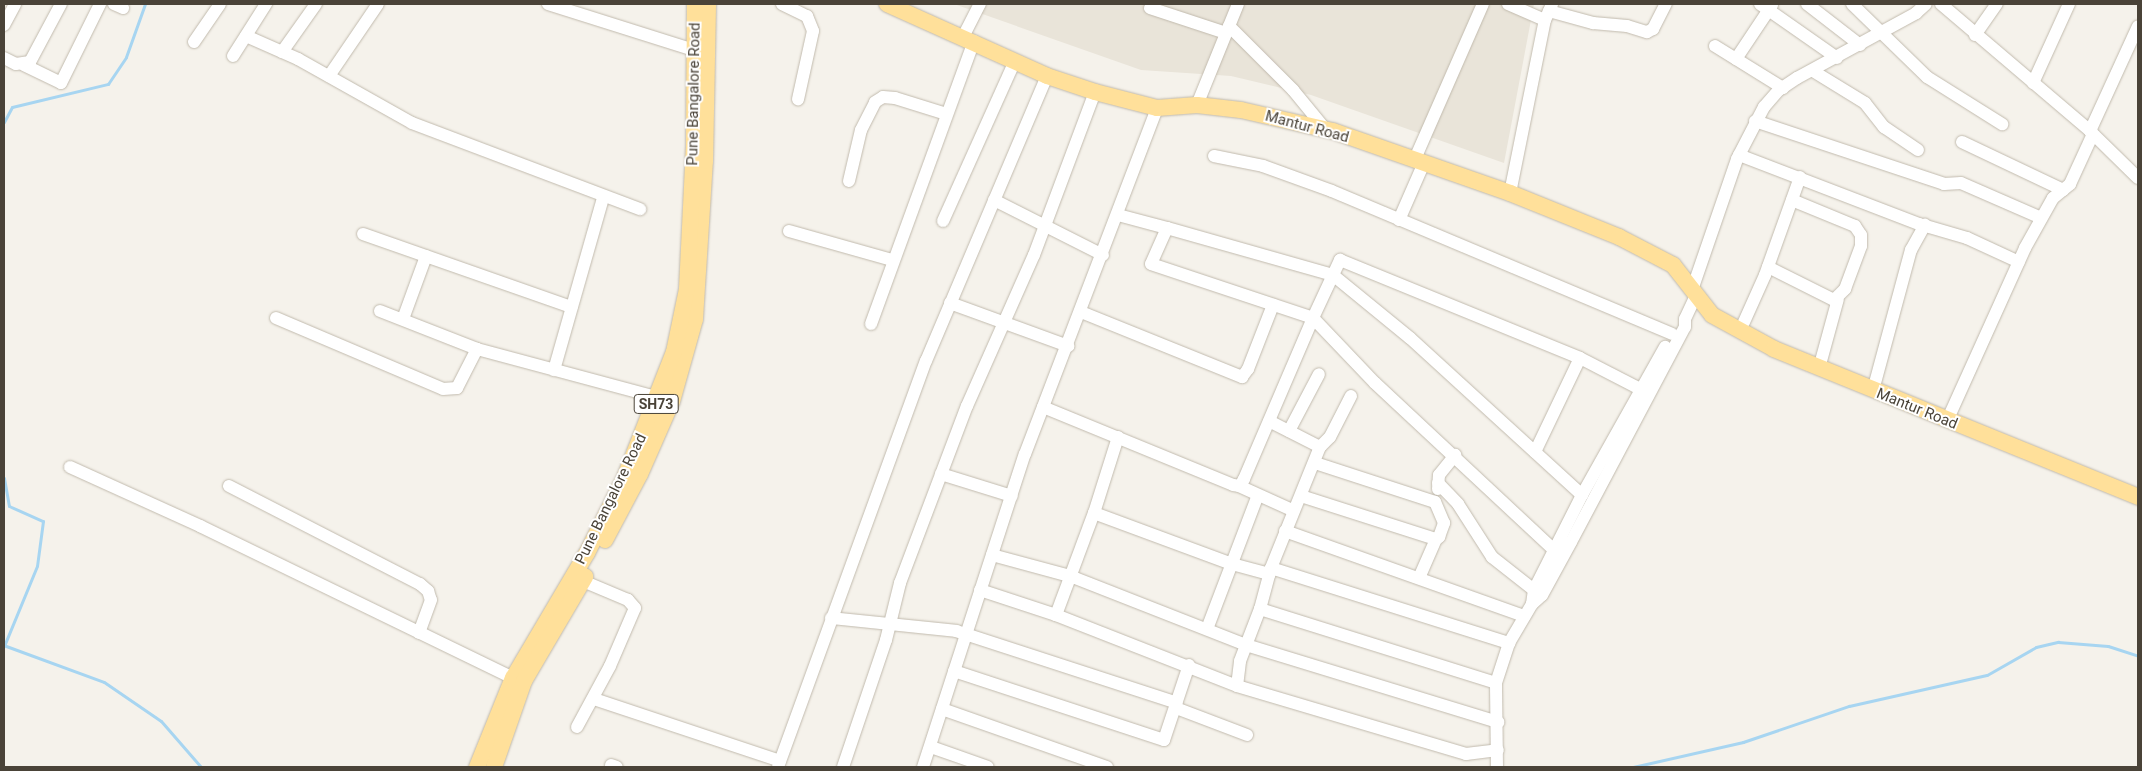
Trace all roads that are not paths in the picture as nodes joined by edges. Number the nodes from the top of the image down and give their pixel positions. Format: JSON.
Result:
{"nodes":[{"id":1,"x":15,"y":4,"type":"edge"},
{"id":2,"x":61,"y":4,"type":"edge"},
{"id":3,"x":100,"y":4,"type":"edge"},
{"id":4,"x":220,"y":4,"type":"edge"},
{"id":5,"x":266,"y":4,"type":"edge"},
{"id":6,"x":316,"y":4,"type":"edge"},
{"id":7,"x":378,"y":4,"type":"edge"},
{"id":8,"x":548,"y":4,"type":"edge"},
{"id":9,"x":695,"y":4,"type":"edge"},
{"id":10,"x":708,"y":4,"type":"edge"},
{"id":11,"x":782,"y":4,"type":"edge"},
{"id":12,"x":887,"y":4,"type":"edge"},
{"id":13,"x":980,"y":4,"type":"edge"},
{"id":14,"x":1238,"y":4,"type":"edge"},
{"id":15,"x":1483,"y":4,"type":"edge"},
{"id":16,"x":1508,"y":4,"type":"edge"},
{"id":17,"x":1666,"y":4,"type":"edge"},
{"id":18,"x":1807,"y":4,"type":"edge"},
{"id":19,"x":1852,"y":4,"type":"edge"},
{"id":20,"x":1905,"y":4,"type":"edge"},
{"id":21,"x":1926,"y":4,"type":"edge"},
{"id":22,"x":1942,"y":4,"type":"edge"},
{"id":23,"x":1997,"y":4,"type":"edge"},
{"id":24,"x":2069,"y":4,"type":"edge"},
{"id":25,"x":1767,"y":6,"type":"edge"},
{"id":26,"x":1150,"y":8,"type":"dead end"},
{"id":27,"x":1548,"y":12,"type":"edge"},
{"id":28,"x":1916,"y":13,"type":"junction"},
{"id":29,"x":4,"y":25,"type":"edge"},
{"id":30,"x":2138,"y":26,"type":"edge"},
{"id":31,"x":1227,"y":29,"type":"junction"},
{"id":32,"x":1883,"y":31,"type":"junction"},
{"id":33,"x":1975,"y":35,"type":"junction"},
{"id":34,"x":246,"y":36,"type":"junction"},
{"id":35,"x":969,"y":39,"type":"junction"},
{"id":36,"x":194,"y":42,"type":"dead end"},
{"id":37,"x":1860,"y":45,"type":"junction"},
{"id":38,"x":1714,"y":46,"type":"dead end"},
{"id":39,"x":700,"y":50,"type":"junction"},
{"id":40,"x":282,"y":52,"type":"junction"},
{"id":41,"x":232,"y":56,"type":"dead end"},
{"id":42,"x":4,"y":58,"type":"edge"},
{"id":43,"x":1837,"y":58,"type":"junction"},
{"id":44,"x":1736,"y":59,"type":"junction"},
{"id":45,"x":1015,"y":61,"type":"junction"},
{"id":46,"x":24,"y":65,"type":"junction"},
{"id":47,"x":1813,"y":71,"type":"junction"},
{"id":48,"x":329,"y":76,"type":"junction"},
{"id":49,"x":1046,"y":76,"type":"junction"},
{"id":50,"x":2032,"y":83,"type":"junction"},
{"id":51,"x":1784,"y":88,"type":"junction"},
{"id":52,"x":1095,"y":92,"type":"junction"},
{"id":53,"x":798,"y":99,"type":"dead end"},
{"id":54,"x":1197,"y":105,"type":"junction"},
{"id":55,"x":1157,"y":108,"type":"junction"},
{"id":56,"x":946,"y":114,"type":"junction"},
{"id":57,"x":1755,"y":121,"type":"junction"},
{"id":58,"x":2002,"y":124,"type":"dead end"},
{"id":59,"x":1325,"y":129,"type":"junction"},
{"id":60,"x":2091,"y":132,"type":"junction"},
{"id":61,"x":1962,"y":142,"type":"dead end"},
{"id":62,"x":1918,"y":150,"type":"dead end"},
{"id":63,"x":1739,"y":155,"type":"junction"},
{"id":64,"x":1214,"y":156,"type":"dead end"},
{"id":65,"x":1418,"y":163,"type":"junction"},
{"id":66,"x":1800,"y":178,"type":"junction"},
{"id":67,"x":2138,"y":178,"type":"edge"},
{"id":68,"x":849,"y":180,"type":"dead end"},
{"id":69,"x":2064,"y":190,"type":"junction"},
{"id":70,"x":1510,"y":193,"type":"junction"},
{"id":71,"x":603,"y":198,"type":"junction"},
{"id":72,"x":994,"y":200,"type":"junction"},
{"id":73,"x":1792,"y":200,"type":"junction"},
{"id":74,"x":640,"y":209,"type":"dead end"},
{"id":75,"x":1118,"y":215,"type":"junction"},
{"id":76,"x":2042,"y":218,"type":"junction"},
{"id":77,"x":1399,"y":220,"type":"junction"},
{"id":78,"x":944,"y":221,"type":"dead end"},
{"id":79,"x":1044,"y":225,"type":"junction"},
{"id":80,"x":1925,"y":225,"type":"junction"},
{"id":81,"x":1167,"y":228,"type":"junction"},
{"id":82,"x":789,"y":231,"type":"dead end"},
{"id":83,"x":364,"y":234,"type":"dead end"},
{"id":84,"x":1103,"y":255,"type":"junction"},
{"id":85,"x":426,"y":256,"type":"junction"},
{"id":86,"x":892,"y":260,"type":"junction"},
{"id":87,"x":2019,"y":262,"type":"junction"},
{"id":88,"x":1768,"y":267,"type":"junction"},
{"id":89,"x":1333,"y":275,"type":"junction"},
{"id":90,"x":1698,"y":297,"type":"junction"},
{"id":91,"x":1838,"y":299,"type":"junction"},
{"id":92,"x":950,"y":303,"type":"junction"},
{"id":93,"x":1272,"y":305,"type":"junction"},
{"id":94,"x":572,"y":307,"type":"junction"},
{"id":95,"x":380,"y":311,"type":"dead end"},
{"id":96,"x":1081,"y":312,"type":"junction"},
{"id":97,"x":276,"y":318,"type":"dead end"},
{"id":98,"x":1313,"y":318,"type":"junction"},
{"id":99,"x":403,"y":319,"type":"junction"},
{"id":100,"x":1685,"y":319,"type":"junction"},
{"id":101,"x":1004,"y":322,"type":"junction"},
{"id":102,"x":1744,"y":322,"type":"junction"},
{"id":103,"x":871,"y":324,"type":"dead end"},
{"id":104,"x":1672,"y":334,"type":"junction"},
{"id":105,"x":1068,"y":346,"type":"junction"},
{"id":106,"x":477,"y":349,"type":"junction"},
{"id":107,"x":1580,"y":358,"type":"junction"},
{"id":108,"x":1821,"y":361,"type":"junction"},
{"id":109,"x":554,"y":370,"type":"junction"},
{"id":110,"x":1319,"y":374,"type":"dead end"},
{"id":111,"x":1874,"y":383,"type":"junction"},
{"id":112,"x":1640,"y":389,"type":"junction"},
{"id":113,"x":1351,"y":396,"type":"dead end"},
{"id":114,"x":665,"y":399,"type":"junction"},
{"id":115,"x":1044,"y":408,"type":"junction"},
{"id":116,"x":1951,"y":412,"type":"junction"},
{"id":117,"x":1269,"y":421,"type":"junction"},
{"id":118,"x":1289,"y":431,"type":"junction"},
{"id":119,"x":1118,"y":437,"type":"junction"},
{"id":120,"x":1320,"y":447,"type":"junction"},
{"id":121,"x":1535,"y":452,"type":"junction"},
{"id":122,"x":1454,"y":455,"type":"junction"},
{"id":123,"x":1315,"y":462,"type":"junction"},
{"id":124,"x":70,"y":467,"type":"dead end"},
{"id":125,"x":941,"y":474,"type":"junction"},
{"id":126,"x":1438,"y":483,"type":"junction"},
{"id":127,"x":229,"y":486,"type":"dead end"},
{"id":128,"x":1239,"y":486,"type":"junction"},
{"id":129,"x":2138,"y":487,"type":"edge"},
{"id":130,"x":1258,"y":495,"type":"junction"},
{"id":131,"x":1582,"y":495,"type":"junction"},
{"id":132,"x":1012,"y":496,"type":"junction"},
{"id":133,"x":1301,"y":496,"type":"junction"},
{"id":134,"x":2138,"y":497,"type":"edge"},
{"id":135,"x":1435,"y":502,"type":"junction"},
{"id":136,"x":616,"y":509,"type":"junction"},
{"id":137,"x":1294,"y":511,"type":"junction"},
{"id":138,"x":1094,"y":513,"type":"junction"},
{"id":139,"x":1284,"y":531,"type":"junction"},
{"id":140,"x":1436,"y":539,"type":"junction"},
{"id":141,"x":1554,"y":550,"type":"junction"},
{"id":142,"x":992,"y":554,"type":"junction"},
{"id":143,"x":1232,"y":564,"type":"junction"},
{"id":144,"x":1270,"y":571,"type":"junction"},
{"id":145,"x":1070,"y":576,"type":"junction"},
{"id":146,"x":1419,"y":578,"type":"junction"},
{"id":147,"x":583,"y":581,"type":"junction"},
{"id":148,"x":980,"y":590,"type":"junction"},
{"id":149,"x":1534,"y":590,"type":"junction"},
{"id":150,"x":564,"y":601,"type":"junction"},
{"id":151,"x":1532,"y":604,"type":"junction"},
{"id":152,"x":1260,"y":609,"type":"junction"},
{"id":153,"x":1056,"y":615,"type":"junction"},
{"id":154,"x":1524,"y":616,"type":"junction"},
{"id":155,"x":831,"y":618,"type":"junction"},
{"id":156,"x":890,"y":624,"type":"junction"},
{"id":157,"x":1207,"y":629,"type":"junction"},
{"id":158,"x":419,"y":633,"type":"junction"},
{"id":159,"x":965,"y":634,"type":"junction"},
{"id":160,"x":1509,"y":643,"type":"junction"},
{"id":161,"x":1246,"y":645,"type":"junction"},
{"id":162,"x":1188,"y":666,"type":"junction"},
{"id":163,"x":954,"y":671,"type":"junction"},
{"id":164,"x":513,"y":678,"type":"junction"},
{"id":165,"x":1496,"y":684,"type":"junction"},
{"id":166,"x":1237,"y":686,"type":"junction"},
{"id":167,"x":594,"y":699,"type":"junction"},
{"id":168,"x":1177,"y":705,"type":"junction"},
{"id":169,"x":942,"y":709,"type":"junction"},
{"id":170,"x":1498,"y":722,"type":"junction"},
{"id":171,"x":577,"y":727,"type":"dead end"},
{"id":172,"x":1248,"y":735,"type":"dead end"},
{"id":173,"x":931,"y":747,"type":"junction"},
{"id":174,"x":1497,"y":758,"type":"edge"},
{"id":175,"x":779,"y":764,"type":"edge"},
{"id":176,"x":477,"y":767,"type":"edge"},
{"id":177,"x":494,"y":767,"type":"edge"},
{"id":178,"x":843,"y":767,"type":"edge"},
{"id":179,"x":923,"y":767,"type":"edge"},
{"id":180,"x":988,"y":767,"type":"edge"},
{"id":181,"x":1107,"y":767,"type":"edge"}],
"edges":[{"from":1,"to":29,"type":"street"},
{"from":2,"to":46,"type":"street"},
{"from":3,"to":46,"type":"street"},
{"from":4,"to":36,"type":"street"},
{"from":5,"to":34,"type":"street"},
{"from":6,"to":40,"type":"street"},
{"from":7,"to":48,"type":"street"},
{"from":8,"to":39,"type":"street"},
{"from":9,"to":39,"type":"main road","name":"Pune Bangalore Road","number":"SH73"},
{"from":10,"to":39,"type":"main road","name":"Pune Bangalore Road","number":"SH73"},
{"from":11,"to":53,"type":"street"},
{"from":12,"to":35,"type":"main road","name":"Mantur Road"},
{"from":13,"to":35,"type":"street"},
{"from":14,"to":31,"type":"street"},
{"from":15,"to":65,"type":"street"},
{"from":16,"to":27,"type":"street"},
{"from":17,"to":27,"type":"street"},
{"from":18,"to":37,"type":"street"},
{"from":19,"to":32,"type":"street"},
{"from":20,"to":28,"type":"street"},
{"from":21,"to":28,"type":"street"},
{"from":22,"to":33,"type":"street"},
{"from":23,"to":33,"type":"street"},
{"from":24,"to":50,"type":"street"},
{"from":25,"to":43,"type":"street"},
{"from":25,"to":44,"type":"street"},
{"from":26,"to":31,"type":"street"},
{"from":27,"to":70,"type":"street"},
{"from":28,"to":32,"type":"street"},
{"from":30,"to":60,"type":"street"},
{"from":31,"to":54,"type":"street"},
{"from":31,"to":59,"type":"street"},
{"from":32,"to":37,"type":"street"},
{"from":32,"to":58,"type":"street"},
{"from":33,"to":50,"type":"street"},
{"from":34,"to":40,"type":"street"},
{"from":34,"to":41,"type":"street"},
{"from":35,"to":45,"type":"main road","name":"Mantur Road"},
{"from":35,"to":56,"type":"street"},
{"from":37,"to":43,"type":"street"},
{"from":38,"to":44,"type":"street"},
{"from":39,"to":114,"type":"main road","name":"Pune Bangalore Road","number":"SH73"},
{"from":40,"to":48,"type":"street"},
{"from":42,"to":46,"type":"street"},
{"from":43,"to":47,"type":"street"},
{"from":44,"to":51,"type":"street"},
{"from":45,"to":49,"type":"main road","name":"Mantur Road"},
{"from":45,"to":78,"type":"street"},
{"from":47,"to":51,"type":"street"},
{"from":47,"to":62,"type":"street"},
{"from":48,"to":71,"type":"street"},
{"from":49,"to":52,"type":"main road","name":"Mantur Road"},
{"from":49,"to":72,"type":"street"},
{"from":50,"to":60,"type":"street"},
{"from":51,"to":57,"type":"street"},
{"from":52,"to":55,"type":"main road","name":"Mantur Road"},
{"from":52,"to":79,"type":"street"},
{"from":54,"to":55,"type":"main road","name":"Mantur Road"},
{"from":54,"to":59,"type":"main road","name":"Mantur Road"},
{"from":55,"to":75,"type":"street"},
{"from":56,"to":68,"type":"street"},
{"from":56,"to":86,"type":"street"},
{"from":57,"to":63,"type":"street"},
{"from":57,"to":76,"type":"street"},
{"from":59,"to":65,"type":"main road","name":"Mantur Road"},
{"from":60,"to":67,"type":"street"},
{"from":60,"to":69,"type":"street"},
{"from":61,"to":69,"type":"street"},
{"from":63,"to":66,"type":"street"},
{"from":63,"to":90,"type":"street"},
{"from":64,"to":77,"type":"street"},
{"from":65,"to":70,"type":"main road","name":"Mantur Road"},
{"from":65,"to":77,"type":"street"},
{"from":66,"to":73,"type":"street"},
{"from":66,"to":80,"type":"street"},
{"from":69,"to":76,"type":"street"},
{"from":70,"to":90,"type":"main road","name":"Mantur Road"},
{"from":71,"to":74,"type":"street"},
{"from":71,"to":94,"type":"street"},
{"from":72,"to":79,"type":"street"},
{"from":72,"to":92,"type":"street"},
{"from":73,"to":88,"type":"street"},
{"from":73,"to":91,"type":"street"},
{"from":75,"to":81,"type":"street"},
{"from":75,"to":84,"type":"street"},
{"from":76,"to":87,"type":"street"},
{"from":77,"to":104,"type":"street"},
{"from":79,"to":84,"type":"street"},
{"from":79,"to":101,"type":"street"},
{"from":80,"to":87,"type":"street"},
{"from":80,"to":111,"type":"street"},
{"from":81,"to":89,"type":"street"},
{"from":81,"to":93,"type":"street"},
{"from":82,"to":86,"type":"street"},
{"from":83,"to":85,"type":"street"},
{"from":84,"to":96,"type":"street"},
{"from":85,"to":94,"type":"street"},
{"from":85,"to":99,"type":"street"},
{"from":86,"to":103,"type":"street"},
{"from":87,"to":116,"type":"street"},
{"from":88,"to":91,"type":"street"},
{"from":88,"to":102,"type":"street"},
{"from":89,"to":98,"type":"street"},
{"from":89,"to":107,"type":"street"},
{"from":89,"to":121,"type":"street"},
{"from":90,"to":100,"type":"street"},
{"from":90,"to":102,"type":"main road","name":"Mantur Road"},
{"from":90,"to":134,"type":"main road","name":"Mantur Road"},
{"from":91,"to":108,"type":"street"},
{"from":92,"to":101,"type":"street"},
{"from":92,"to":155,"type":"street"},
{"from":93,"to":96,"type":"street"},
{"from":93,"to":98,"type":"street"},
{"from":94,"to":109,"type":"street"},
{"from":95,"to":99,"type":"street"},
{"from":96,"to":105,"type":"street"},
{"from":97,"to":106,"type":"street"},
{"from":98,"to":117,"type":"street"},
{"from":98,"to":122,"type":"street"},
{"from":99,"to":106,"type":"street"},
{"from":100,"to":104,"type":"street"},
{"from":100,"to":151,"type":"street"},
{"from":101,"to":105,"type":"street"},
{"from":101,"to":125,"type":"street"},
{"from":102,"to":108,"type":"main road","name":"Mantur Road"},
{"from":104,"to":112,"type":"street"},
{"from":105,"to":115,"type":"street"},
{"from":106,"to":109,"type":"street"},
{"from":107,"to":112,"type":"street"},
{"from":107,"to":121,"type":"street"},
{"from":108,"to":111,"type":"main road","name":"Mantur Road"},
{"from":109,"to":114,"type":"street"},
{"from":110,"to":118,"type":"street"},
{"from":111,"to":116,"type":"main road","name":"Mantur Road"},
{"from":112,"to":131,"type":"street"},
{"from":113,"to":120,"type":"street"},
{"from":114,"to":136,"type":"main road","name":"Pune Bangalore Road","number":"SH73"},
{"from":115,"to":119,"type":"street"},
{"from":115,"to":132,"type":"street"},
{"from":116,"to":129,"type":"main road","name":"Mantur Road"},
{"from":117,"to":118,"type":"street"},
{"from":117,"to":128,"type":"street"},
{"from":118,"to":120,"type":"street"},
{"from":119,"to":128,"type":"street"},
{"from":119,"to":138,"type":"street"},
{"from":120,"to":123,"type":"street"},
{"from":121,"to":131,"type":"street"},
{"from":122,"to":126,"type":"street"},
{"from":122,"to":141,"type":"street"},
{"from":123,"to":133,"type":"street"},
{"from":123,"to":135,"type":"street"},
{"from":124,"to":158,"type":"street"},
{"from":125,"to":132,"type":"street"},
{"from":125,"to":156,"type":"street"},
{"from":126,"to":135,"type":"street"},
{"from":126,"to":149,"type":"street"},
{"from":127,"to":158,"type":"street"},
{"from":128,"to":130,"type":"street"},
{"from":130,"to":137,"type":"street"},
{"from":130,"to":143,"type":"street"},
{"from":131,"to":141,"type":"street"},
{"from":132,"to":142,"type":"street"},
{"from":133,"to":137,"type":"street"},
{"from":133,"to":140,"type":"street"},
{"from":135,"to":140,"type":"street"},
{"from":136,"to":147,"type":"main road","name":"Pune Bangalore Road","number":"SH73"},
{"from":136,"to":150,"type":"main road","name":"Pune Bangalore Road","number":"SH73"},
{"from":137,"to":139,"type":"street"},
{"from":138,"to":143,"type":"street"},
{"from":138,"to":145,"type":"street"},
{"from":139,"to":144,"type":"street"},
{"from":139,"to":146,"type":"street"},
{"from":140,"to":146,"type":"street"},
{"from":141,"to":149,"type":"street"},
{"from":142,"to":145,"type":"street"},
{"from":142,"to":148,"type":"street"},
{"from":143,"to":144,"type":"street"},
{"from":143,"to":157,"type":"street"},
{"from":144,"to":152,"type":"street"},
{"from":144,"to":160,"type":"street"},
{"from":145,"to":153,"type":"street"},
{"from":145,"to":157,"type":"street"},
{"from":146,"to":154,"type":"street"},
{"from":147,"to":150,"type":"main road","name":"Pune Bangalore Road","number":"SH73"},
{"from":147,"to":167,"type":"street"},
{"from":148,"to":153,"type":"street"},
{"from":148,"to":159,"type":"street"},
{"from":149,"to":151,"type":"street"},
{"from":150,"to":164,"type":"main road","name":"Pune Bangalore Road","number":"SH73"},
{"from":150,"to":177,"type":"main road","name":"Pune Bangalore Road","number":"SH73"},
{"from":151,"to":154,"type":"street"},
{"from":152,"to":161,"type":"street"},
{"from":152,"to":165,"type":"street"},
{"from":153,"to":162,"type":"street"},
{"from":154,"to":160,"type":"street"},
{"from":155,"to":156,"type":"street"},
{"from":155,"to":175,"type":"street"},
{"from":156,"to":159,"type":"street"},
{"from":156,"to":178,"type":"street"},
{"from":157,"to":161,"type":"street"},
{"from":158,"to":164,"type":"street"},
{"from":159,"to":163,"type":"street"},
{"from":159,"to":168,"type":"street"},
{"from":160,"to":165,"type":"street"},
{"from":161,"to":166,"type":"street"},
{"from":161,"to":170,"type":"street"},
{"from":162,"to":166,"type":"street"},
{"from":162,"to":168,"type":"street"},
{"from":163,"to":168,"type":"street"},
{"from":163,"to":169,"type":"street"},
{"from":164,"to":176,"type":"main road","name":"Pune Bangalore Road","number":"SH73"},
{"from":165,"to":170,"type":"street"},
{"from":166,"to":174,"type":"street"},
{"from":167,"to":171,"type":"street"},
{"from":167,"to":175,"type":"street"},
{"from":168,"to":172,"type":"street"},
{"from":169,"to":173,"type":"street"},
{"from":169,"to":181,"type":"street"},
{"from":170,"to":174,"type":"street"},
{"from":173,"to":179,"type":"street"},
{"from":173,"to":180,"type":"street"}]}
